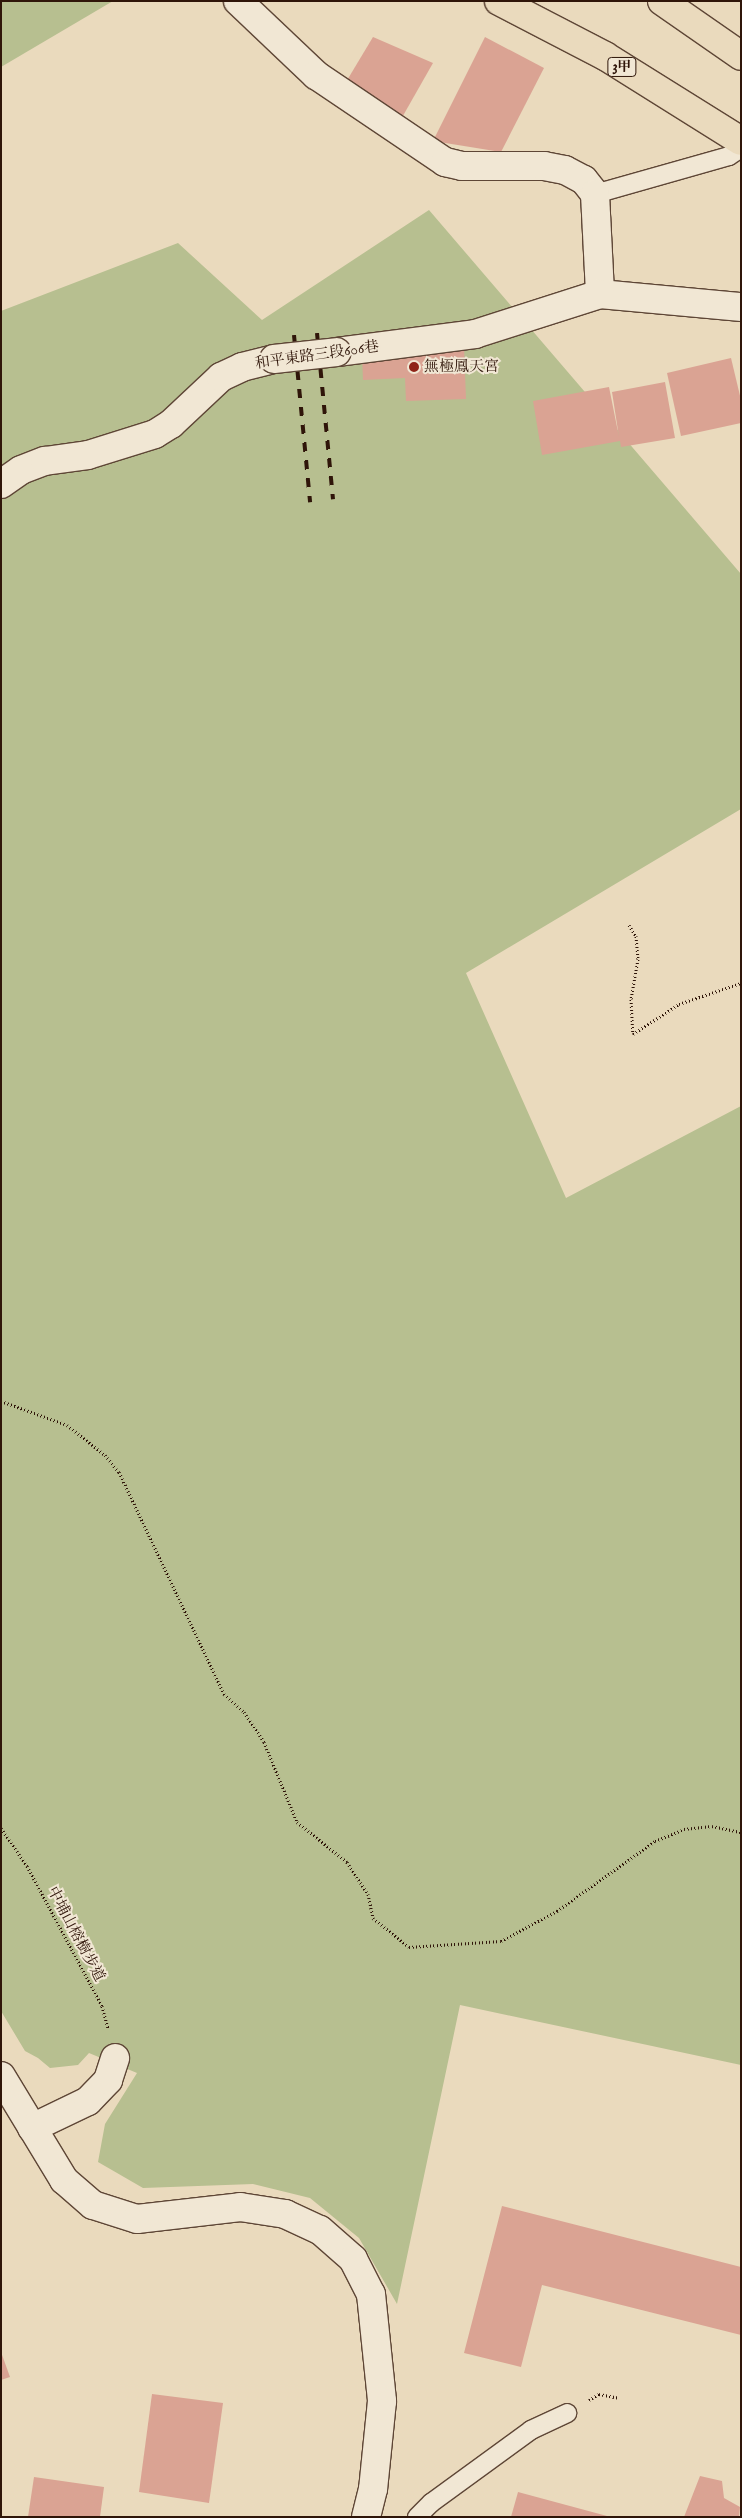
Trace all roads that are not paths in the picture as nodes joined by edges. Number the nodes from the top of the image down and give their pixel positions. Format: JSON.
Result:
{"nodes":[{"id":1,"x":238,"y":1,"type":"edge"},
{"id":2,"x":500,"y":1,"type":"edge"},
{"id":3,"x":662,"y":1,"type":"edge"},
{"id":4,"x":741,"y":56,"type":"edge"},
{"id":5,"x":741,"y":141,"type":"edge"},
{"id":6,"x":741,"y":148,"type":"edge"},
{"id":7,"x":595,"y":194,"type":"junction"},
{"id":8,"x":600,"y":294,"type":"junction"},
{"id":9,"x":741,"y":307,"type":"edge"},
{"id":10,"x":1,"y":484,"type":"edge"},
{"id":11,"x":115,"y":2058,"type":"road end"},
{"id":12,"x":1,"y":2076,"type":"edge"},
{"id":13,"x":32,"y":2128,"type":"junction"},
{"id":14,"x":567,"y":2413,"type":"dead end"},
{"id":15,"x":366,"y":2517,"type":"edge"},
{"id":16,"x":417,"y":2517,"type":"edge"}],
"edges":[{"from":1,"to":7,"type":"street"},
{"from":2,"to":5,"type":"highway","number":"3甲"},
{"from":3,"to":4,"type":"highway"},
{"from":6,"to":7,"type":"lane"},
{"from":7,"to":8,"type":"street"},
{"from":8,"to":9,"type":"street","name":"和平東路三段606巷"},
{"from":8,"to":10,"type":"street","name":"和平東路三段606巷","bridge":true},
{"from":11,"to":13,"type":"street"},
{"from":12,"to":13,"type":"street"},
{"from":13,"to":15,"type":"street"},
{"from":14,"to":16,"type":"lane"}]}
